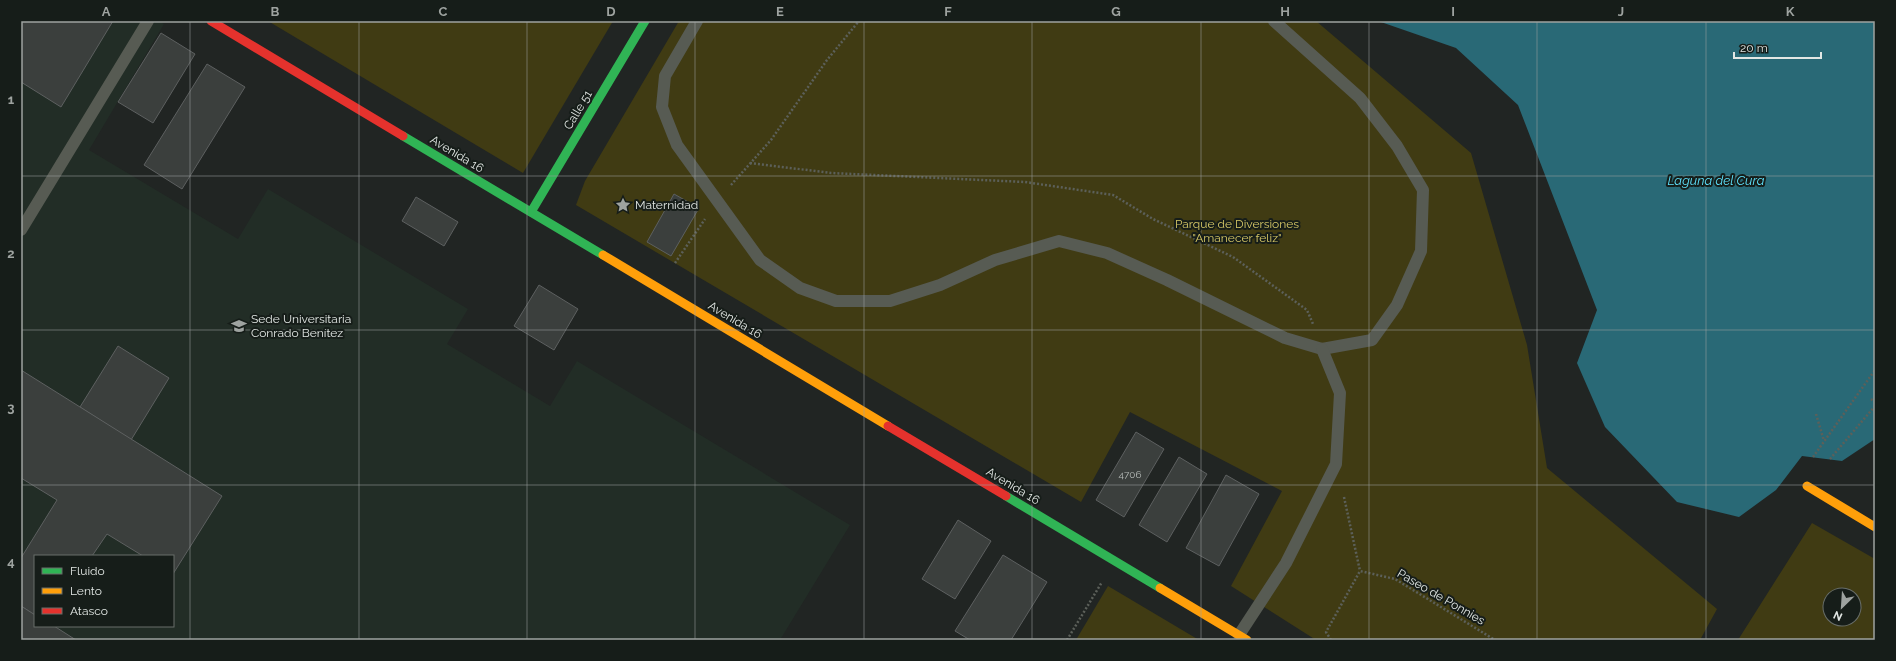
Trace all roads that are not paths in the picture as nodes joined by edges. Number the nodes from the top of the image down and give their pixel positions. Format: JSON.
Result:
{"nodes":[{"id":1,"x":148,"y":21,"type":"edge"},
{"id":2,"x":211,"y":21,"type":"edge"},
{"id":3,"x":646,"y":21,"type":"edge"},
{"id":4,"x":697,"y":21,"type":"edge"},
{"id":5,"x":1274,"y":21,"type":"edge"},
{"id":6,"x":531,"y":212,"type":"junction"},
{"id":7,"x":21,"y":230,"type":"edge"},
{"id":8,"x":1322,"y":349,"type":"junction"},
{"id":9,"x":1807,"y":486,"type":"dead end"},
{"id":10,"x":1875,"y":527,"type":"edge"},
{"id":11,"x":1243,"y":638,"type":"edge"}],
"edges":[{"from":1,"to":7,"type":"lane"},
{"from":2,"to":6,"type":"street","name":"Avenida 16"},
{"from":3,"to":6,"type":"street","name":"Calle 51"},
{"from":4,"to":8,"type":"lane"},
{"from":5,"to":8,"type":"lane"},
{"from":6,"to":11,"type":"street","name":"Avenida 16"},
{"from":8,"to":11,"type":"lane"},
{"from":9,"to":10,"type":"street"}]}
